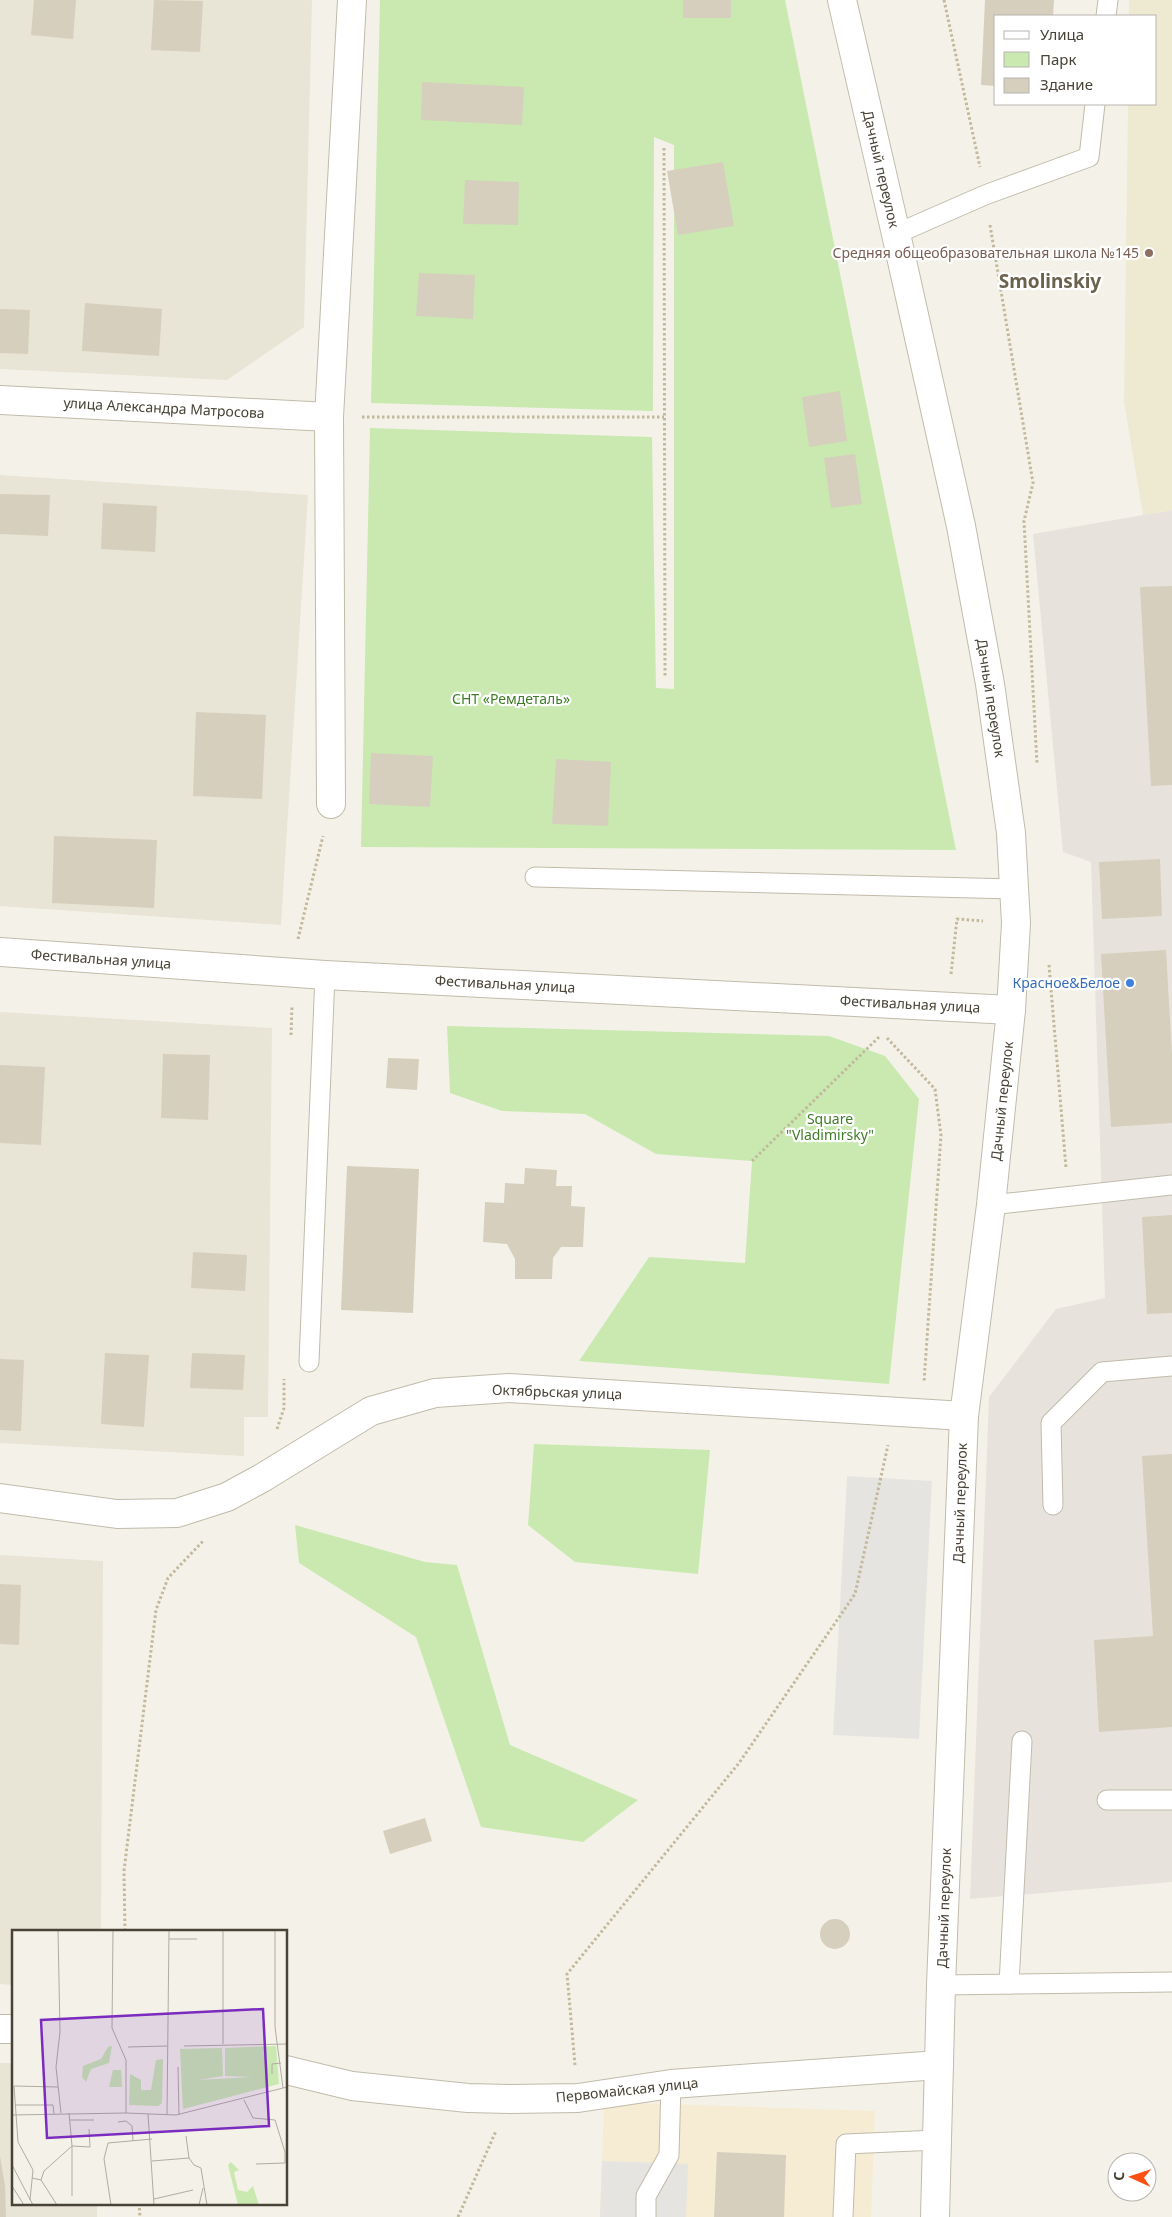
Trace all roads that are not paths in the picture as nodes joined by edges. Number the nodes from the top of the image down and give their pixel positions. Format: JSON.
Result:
{"nodes":[{"id":1,"x":352,"y":0,"type":"edge"},
{"id":2,"x":842,"y":0,"type":"edge"},
{"id":3,"x":1108,"y":0,"type":"edge"},
{"id":4,"x":1106,"y":15,"type":"edge"},
{"id":5,"x":1095,"y":105,"type":"edge"},
{"id":6,"x":896,"y":234,"type":"junction"},
{"id":7,"x":0,"y":400,"type":"edge"},
{"id":8,"x":329,"y":417,"type":"junction"},
{"id":9,"x":331,"y":804,"type":"dead end"},
{"id":10,"x":535,"y":877,"type":"dead end"},
{"id":11,"x":1014,"y":889,"type":"junction"},
{"id":12,"x":0,"y":952,"type":"edge"},
{"id":13,"x":325,"y":984,"type":"junction"},
{"id":14,"x":1011,"y":1010,"type":"junction"},
{"id":15,"x":1172,"y":1185,"type":"edge"},
{"id":16,"x":991,"y":1205,"type":"junction"},
{"id":17,"x":310,"y":1362,"type":"dead end"},
{"id":18,"x":1172,"y":1366,"type":"edge"},
{"id":19,"x":964,"y":1416,"type":"junction"},
{"id":20,"x":0,"y":1498,"type":"edge"},
{"id":21,"x":1054,"y":1505,"type":"dead end"},
{"id":22,"x":1022,"y":1741,"type":"dead end"},
{"id":23,"x":1107,"y":1800,"type":"dead end"},
{"id":24,"x":1172,"y":1800,"type":"edge"},
{"id":25,"x":1172,"y":1982,"type":"edge"},
{"id":26,"x":1009,"y":1984,"type":"junction"},
{"id":27,"x":941,"y":1985,"type":"junction"},
{"id":28,"x":939,"y":2065,"type":"junction"},
{"id":29,"x":288,"y":2070,"type":"edge"},
{"id":30,"x":671,"y":2084,"type":"junction"},
{"id":31,"x":937,"y":2140,"type":"junction"},
{"id":32,"x":646,"y":2217,"type":"edge"},
{"id":33,"x":843,"y":2217,"type":"edge"},
{"id":34,"x":935,"y":2217,"type":"edge"}],
"edges":[{"from":1,"to":8,"type":"street"},
{"from":2,"to":6,"type":"street","name":"Дачный переулок"},
{"from":3,"to":4,"type":"lane"},
{"from":5,"to":6,"type":"lane"},
{"from":6,"to":11,"type":"street","name":"Дачный переулок"},
{"from":7,"to":8,"type":"street","name":"улица Александра Матросова"},
{"from":8,"to":9,"type":"street"},
{"from":10,"to":11,"type":"lane"},
{"from":11,"to":14,"type":"street","name":"Дачный переулок"},
{"from":12,"to":13,"type":"street","name":"Фестивальная улица"},
{"from":13,"to":14,"type":"street","name":"Фестивальная улица"},
{"from":13,"to":17,"type":"lane"},
{"from":14,"to":16,"type":"street","name":"Дачный переулок"},
{"from":15,"to":16,"type":"lane"},
{"from":16,"to":19,"type":"street","name":"Дачный переулок"},
{"from":18,"to":21,"type":"lane"},
{"from":19,"to":20,"type":"street","name":"Октябрьская улица"},
{"from":19,"to":27,"type":"street","name":"Дачный переулок"},
{"from":22,"to":26,"type":"lane"},
{"from":23,"to":24,"type":"lane"},
{"from":25,"to":26,"type":"lane"},
{"from":26,"to":27,"type":"lane"},
{"from":27,"to":28,"type":"street","name":"Дачный переулок"},
{"from":28,"to":30,"type":"street","name":"Первомайская улица"},
{"from":28,"to":31,"type":"street","name":"Дачный переулок"},
{"from":29,"to":30,"type":"street","name":"Первомайская улица"},
{"from":30,"to":32,"type":"lane"},
{"from":31,"to":33,"type":"lane"},
{"from":31,"to":34,"type":"street","name":"Дачный переулок"}]}
